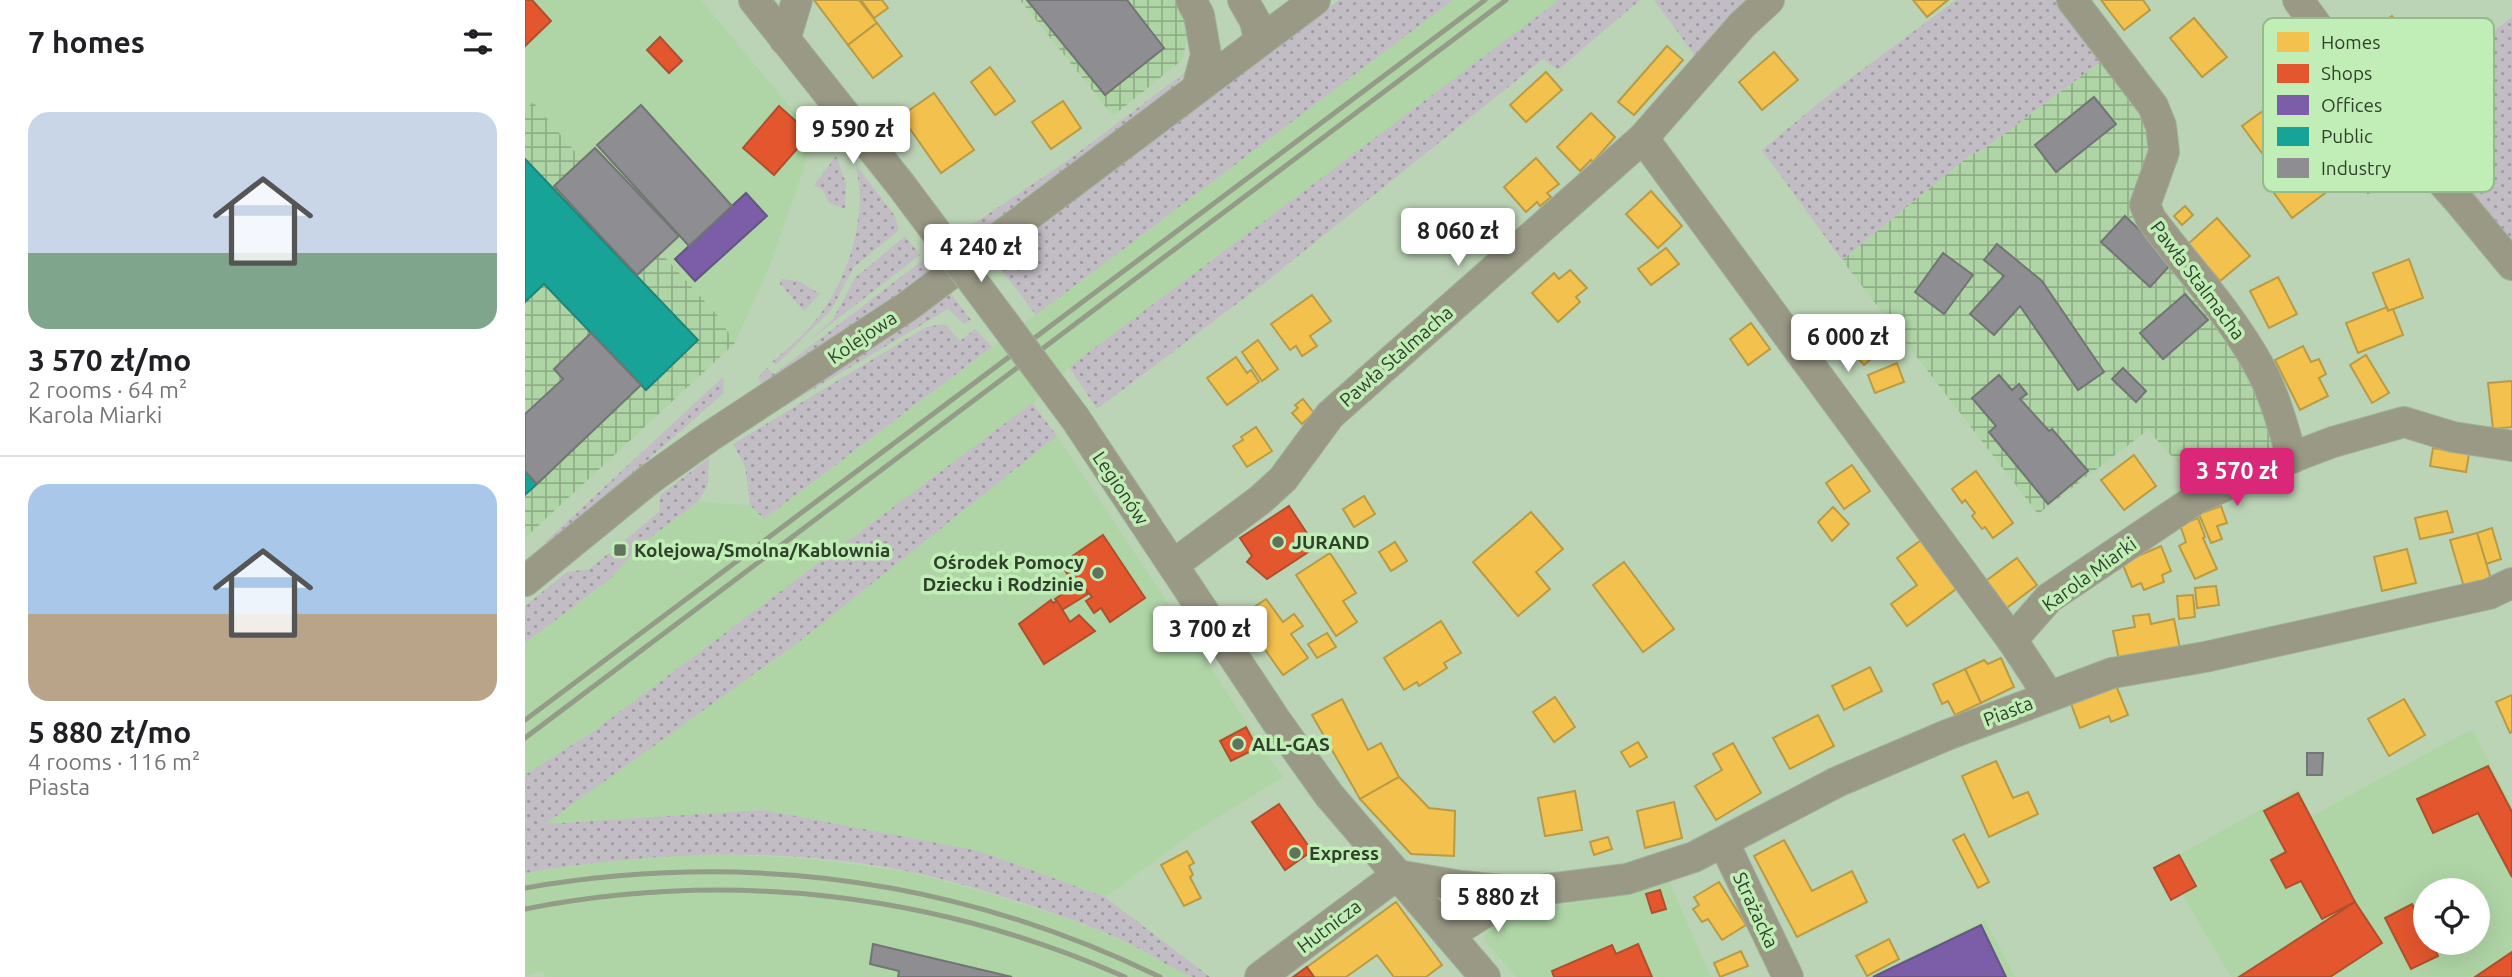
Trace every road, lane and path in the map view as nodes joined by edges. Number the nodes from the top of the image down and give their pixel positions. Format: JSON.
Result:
{"nodes":[{"id":1,"x":754,"y":0,"type":"edge"},
{"id":2,"x":797,"y":0,"type":"edge"},
{"id":3,"x":1243,"y":0,"type":"edge"},
{"id":4,"x":1315,"y":0,"type":"edge"},
{"id":5,"x":1769,"y":0,"type":"edge"},
{"id":6,"x":2072,"y":0,"type":"edge"},
{"id":7,"x":1195,"y":8,"type":"edge"},
{"id":8,"x":785,"y":40,"type":"junction"},
{"id":9,"x":1253,"y":45,"type":"junction"},
{"id":10,"x":1197,"y":88,"type":"junction"},
{"id":11,"x":1643,"y":138,"type":"junction"},
{"id":12,"x":2451,"y":192,"type":"edge"},
{"id":13,"x":2512,"y":265,"type":"edge"},
{"id":14,"x":2512,"y":446,"type":"edge"},
{"id":15,"x":2292,"y":458,"type":"junction"},
{"id":16,"x":1173,"y":565,"type":"junction"},
{"id":17,"x":525,"y":581,"type":"edge"},
{"id":18,"x":2512,"y":583,"type":"edge"},
{"id":19,"x":2012,"y":640,"type":"junction"},
{"id":20,"x":2049,"y":696,"type":"junction"},
{"id":21,"x":1724,"y":843,"type":"junction"},
{"id":22,"x":1397,"y":875,"type":"junction"},
{"id":23,"x":1461,"y":886,"type":"junction"},
{"id":24,"x":1523,"y":892,"type":"junction"},
{"id":25,"x":1425,"y":908,"type":"junction"},
{"id":26,"x":1449,"y":935,"type":"junction"},
{"id":27,"x":1261,"y":977,"type":"edge"},
{"id":28,"x":1485,"y":977,"type":"edge"},
{"id":29,"x":1788,"y":977,"type":"edge"}],
"edges":[{"from":1,"to":8,"type":"street","name":"Legionów"},
{"from":2,"to":8,"type":"street"},
{"from":3,"to":9,"type":"street"},
{"from":4,"to":9,"type":"street","name":"Kolejowa"},
{"from":5,"to":11,"type":"street","name":"Pawła Stalmacha"},
{"from":6,"to":15,"type":"street","name":"Pawła Stalmacha"},
{"from":7,"to":9,"type":"street"},
{"from":7,"to":10,"type":"street"},
{"from":8,"to":16,"type":"street","name":"Legionów","bridge":true},
{"from":9,"to":10,"type":"street","name":"Kolejowa"},
{"from":10,"to":17,"type":"street","name":"Kolejowa"},
{"from":11,"to":16,"type":"street","name":"Pawła Stalmacha"},
{"from":11,"to":19,"type":"street"},
{"from":12,"to":13,"type":"street"},
{"from":14,"to":15,"type":"street","name":"Karola Miarki"},
{"from":15,"to":19,"type":"street","name":"Karola Miarki"},
{"from":16,"to":22,"type":"street","name":"Legionów"},
{"from":18,"to":20,"type":"street","name":"Piasta"},
{"from":19,"to":20,"type":"street"},
{"from":20,"to":21,"type":"street","name":"Piasta"},
{"from":21,"to":24,"type":"street","name":"Piasta"},
{"from":21,"to":29,"type":"street","name":"Strażacka"},
{"from":22,"to":23,"type":"street","name":"Piasta"},
{"from":22,"to":25,"type":"street","name":"Legionów"},
{"from":22,"to":27,"type":"street","name":"Hutnicza"},
{"from":23,"to":24,"type":"street","name":"Piasta"},
{"from":23,"to":25,"type":"street"},
{"from":24,"to":26,"type":"street","name":"Piasta"},
{"from":25,"to":26,"type":"street","name":"Legionów"},
{"from":26,"to":28,"type":"street","name":"Legionów"}]}
